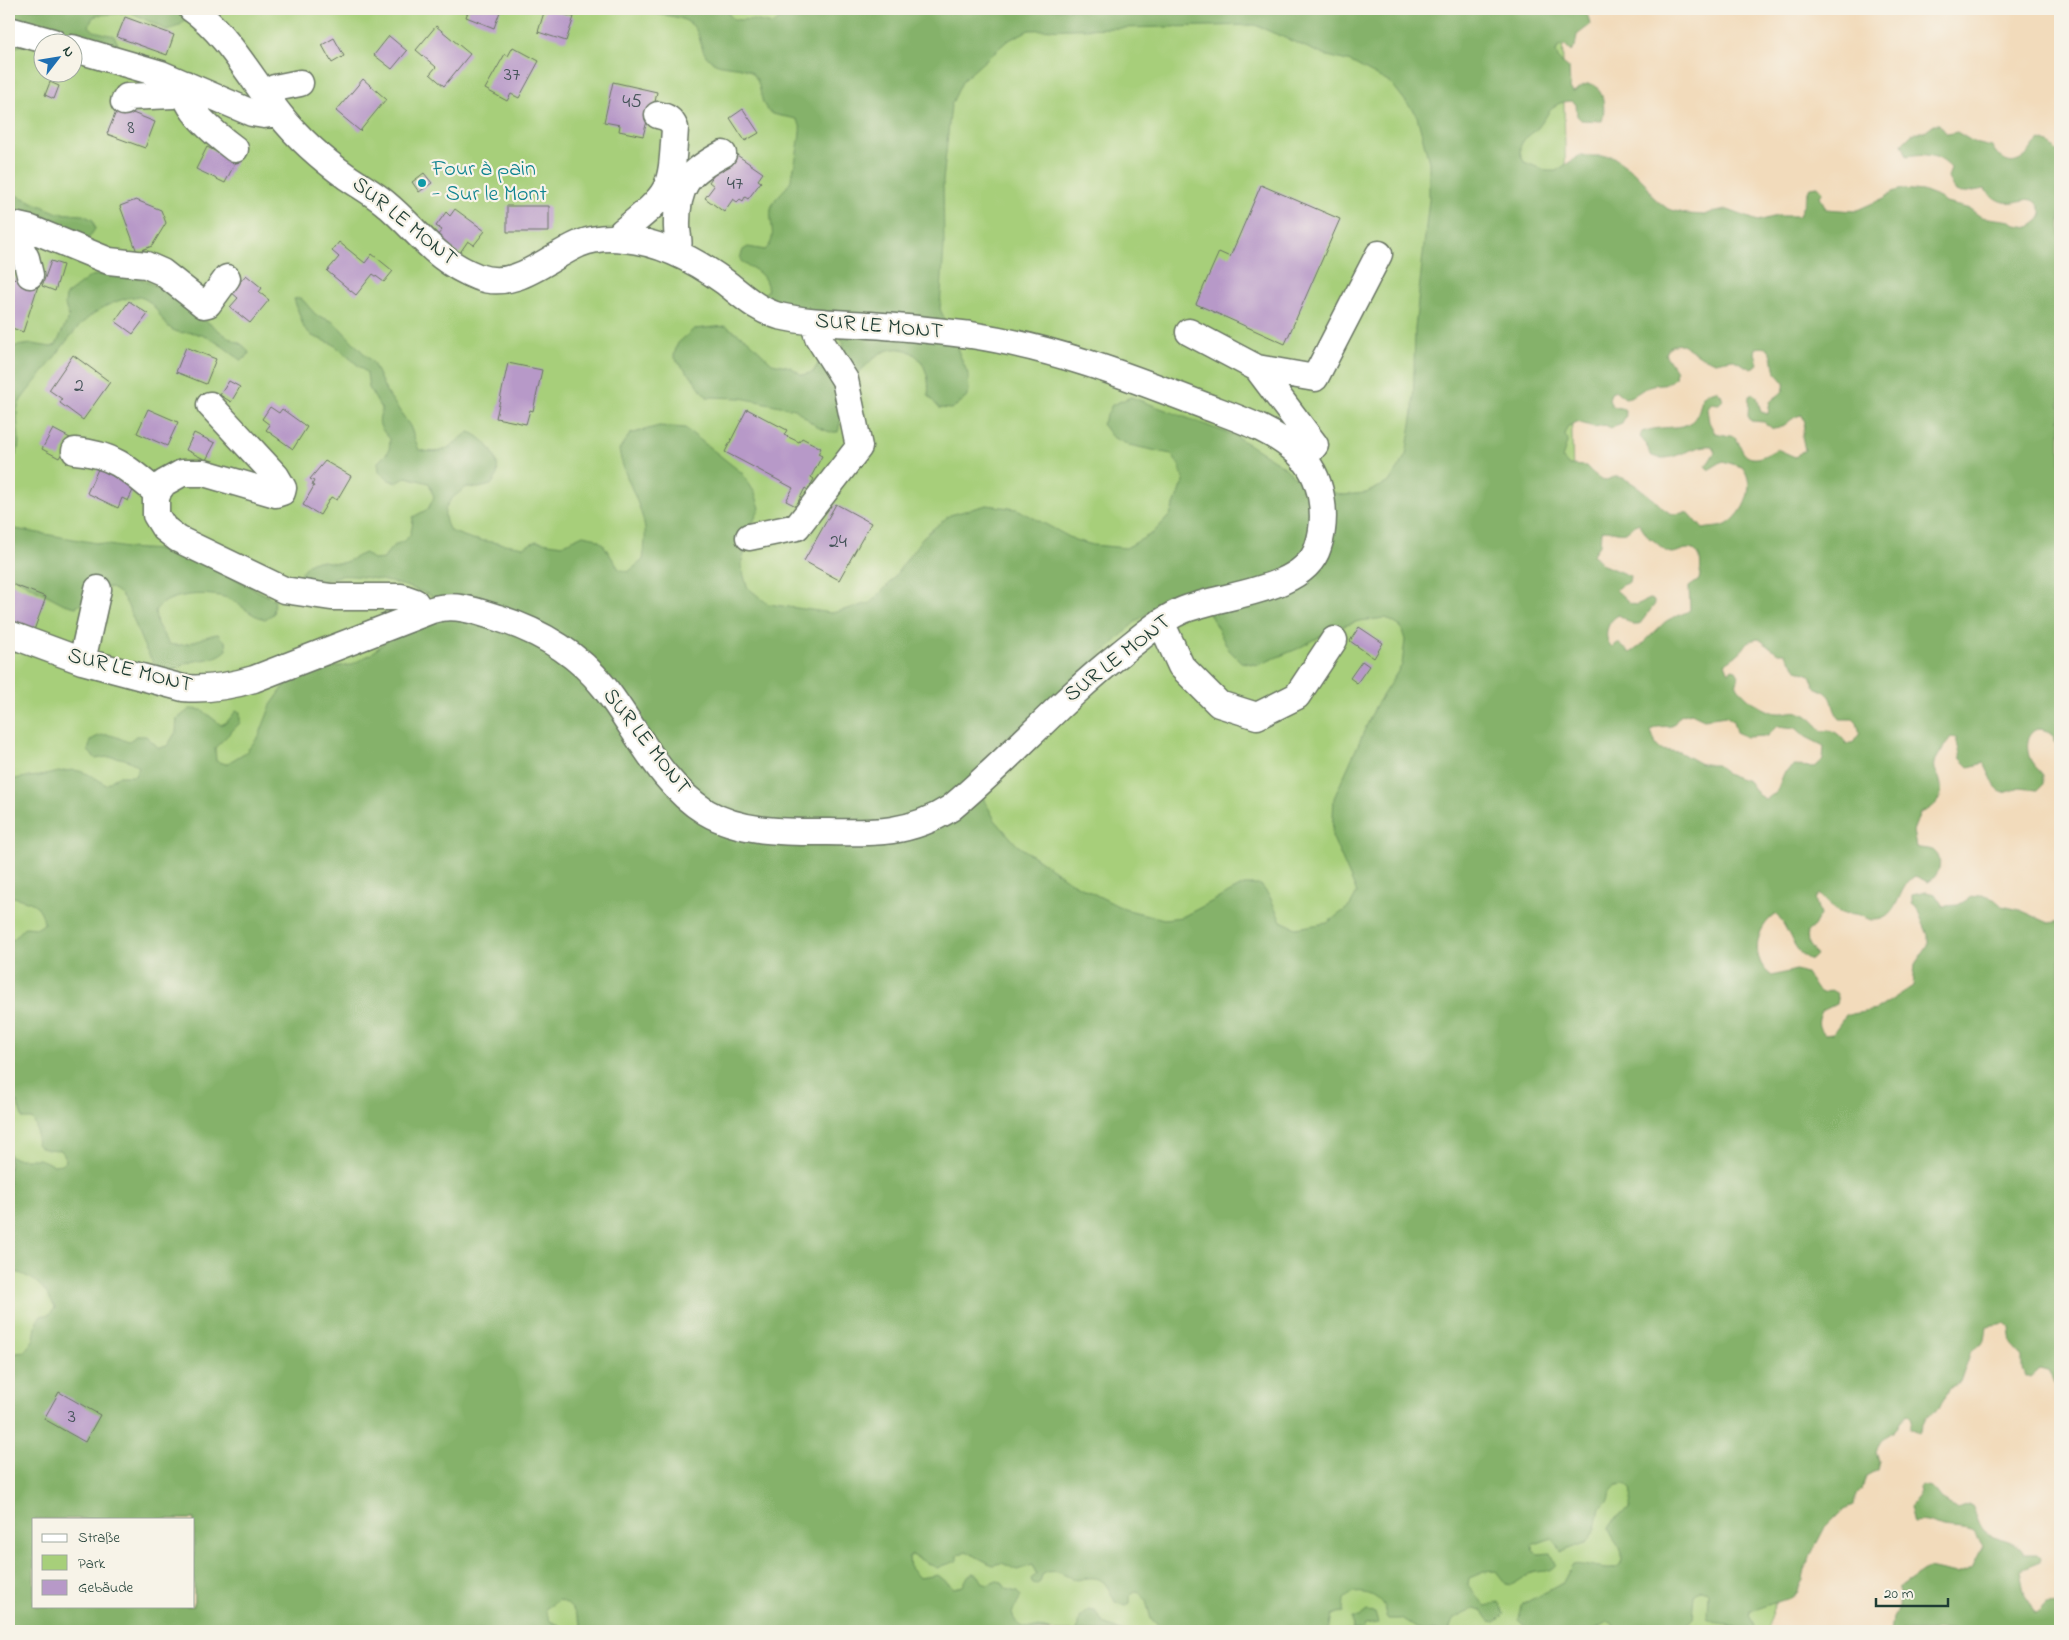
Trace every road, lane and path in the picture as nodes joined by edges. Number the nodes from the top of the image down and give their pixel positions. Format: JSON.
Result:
{"nodes":[{"id":1,"x":192,"y":9,"type":"edge"},
{"id":2,"x":9,"y":30,"type":"edge"},
{"id":3,"x":32,"y":36,"type":"edge"},
{"id":4,"x":82,"y":51,"type":"edge"},
{"id":5,"x":300,"y":83,"type":"dead end"},
{"id":6,"x":185,"y":87,"type":"junction"},
{"id":7,"x":124,"y":102,"type":"dead end"},
{"id":8,"x":271,"y":103,"type":"junction"},
{"id":9,"x":658,"y":115,"type":"dead end"},
{"id":10,"x":235,"y":149,"type":"dead end"},
{"id":11,"x":723,"y":154,"type":"dead end"},
{"id":12,"x":11,"y":225,"type":"edge"},
{"id":13,"x":622,"y":238,"type":"junction"},
{"id":14,"x":676,"y":253,"type":"junction"},
{"id":15,"x":1380,"y":254,"type":"dead end"},
{"id":16,"x":30,"y":275,"type":"dead end"},
{"id":17,"x":227,"y":278,"type":"dead end"},
{"id":18,"x":814,"y":322,"type":"junction"},
{"id":19,"x":1190,"y":332,"type":"dead end"},
{"id":20,"x":1257,"y":368,"type":"junction"},
{"id":21,"x":210,"y":405,"type":"dead end"},
{"id":22,"x":75,"y":451,"type":"dead end"},
{"id":23,"x":1303,"y":459,"type":"junction"},
{"id":24,"x":157,"y":492,"type":"junction"},
{"id":25,"x":749,"y":537,"type":"dead end"},
{"id":26,"x":98,"y":589,"type":"dead end"},
{"id":27,"x":422,"y":613,"type":"junction"},
{"id":28,"x":1161,"y":622,"type":"junction"},
{"id":29,"x":9,"y":634,"type":"edge"},
{"id":30,"x":1334,"y":640,"type":"dead end"},
{"id":31,"x":82,"y":661,"type":"junction"}],
"edges":[{"from":1,"to":8,"type":"street","name":"SUR LE MONT"},
{"from":2,"to":3,"type":"street"},
{"from":4,"to":6,"type":"street"},
{"from":5,"to":8,"type":"street"},
{"from":6,"to":7,"type":"street"},
{"from":6,"to":8,"type":"street"},
{"from":6,"to":10,"type":"street"},
{"from":8,"to":13,"type":"street","name":"SUR LE MONT"},
{"from":9,"to":13,"type":"street"},
{"from":11,"to":14,"type":"street"},
{"from":12,"to":16,"type":"street"},
{"from":12,"to":17,"type":"street"},
{"from":13,"to":14,"type":"street","name":"SUR LE MONT"},
{"from":14,"to":18,"type":"street","name":"SUR LE MONT"},
{"from":15,"to":20,"type":"street"},
{"from":18,"to":23,"type":"street","name":"SUR LE MONT"},
{"from":18,"to":25,"type":"street"},
{"from":19,"to":20,"type":"street"},
{"from":20,"to":23,"type":"street"},
{"from":21,"to":24,"type":"street"},
{"from":22,"to":24,"type":"street"},
{"from":23,"to":28,"type":"street","name":"SUR LE MONT"},
{"from":24,"to":27,"type":"street"},
{"from":26,"to":31,"type":"street"},
{"from":27,"to":28,"type":"street","name":"SUR LE MONT"},
{"from":27,"to":31,"type":"street","name":"SUR LE MONT"},
{"from":28,"to":30,"type":"street"},
{"from":29,"to":31,"type":"street","name":"SUR LE MONT"}]}
